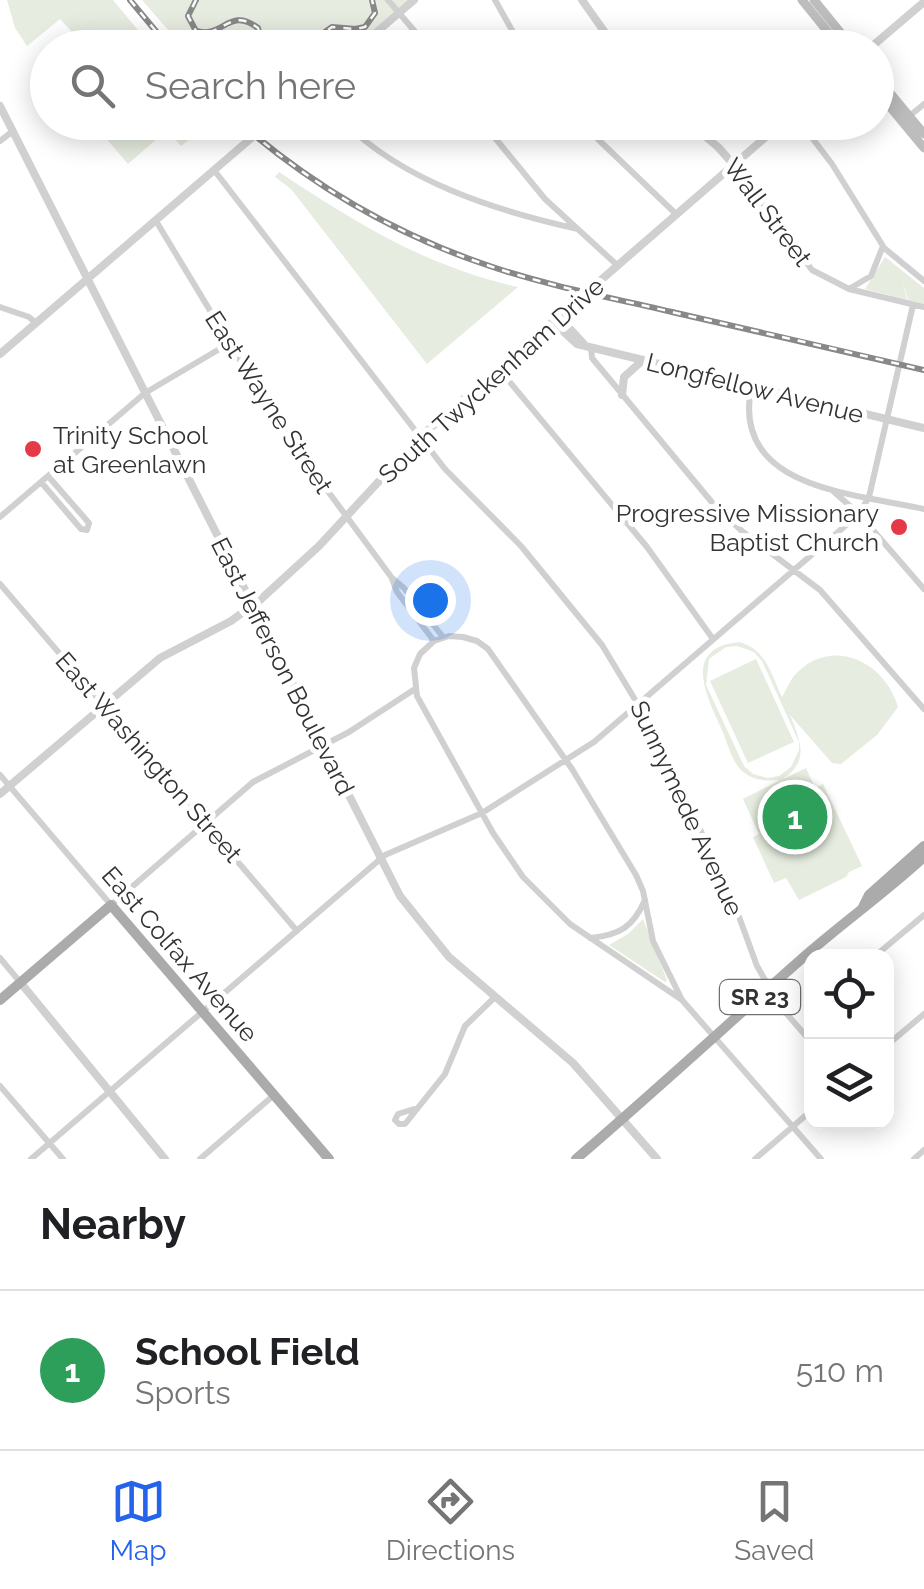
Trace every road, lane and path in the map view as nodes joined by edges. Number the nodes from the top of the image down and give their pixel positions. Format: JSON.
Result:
{"nodes":[{"id":1,"x":388,"y":0,"type":"edge"},
{"id":2,"x":414,"y":0,"type":"edge"},
{"id":3,"x":495,"y":0,"type":"edge"},
{"id":4,"x":582,"y":0,"type":"edge"},
{"id":5,"x":802,"y":0,"type":"edge"},
{"id":6,"x":814,"y":0,"type":"edge"},
{"id":7,"x":924,"y":2,"type":"edge"},
{"id":8,"x":399,"y":13,"type":"junction"},
{"id":9,"x":379,"y":30,"type":"edge"},
{"id":10,"x":414,"y":30,"type":"edge"},
{"id":11,"x":512,"y":30,"type":"edge"},
{"id":12,"x":603,"y":30,"type":"edge"},
{"id":13,"x":826,"y":30,"type":"edge"},
{"id":14,"x":838,"y":30,"type":"edge"},
{"id":15,"x":891,"y":30,"type":"edge"},
{"id":16,"x":894,"y":102,"type":"edge"},
{"id":17,"x":924,"y":104,"type":"edge"},
{"id":18,"x":0,"y":106,"type":"edge"},
{"id":19,"x":894,"y":108,"type":"edge"},
{"id":20,"x":906,"y":120,"type":"junction"},
{"id":21,"x":13,"y":131,"type":"junction"},
{"id":22,"x":924,"y":134,"type":"edge"},
{"id":23,"x":249,"y":140,"type":"edge"},
{"id":24,"x":366,"y":140,"type":"edge"},
{"id":25,"x":497,"y":140,"type":"edge"},
{"id":26,"x":599,"y":140,"type":"edge"},
{"id":27,"x":710,"y":140,"type":"edge"},
{"id":28,"x":762,"y":140,"type":"edge"},
{"id":29,"x":814,"y":140,"type":"edge"},
{"id":30,"x":0,"y":142,"type":"edge"},
{"id":31,"x":924,"y":148,"type":"edge"},
{"id":32,"x":734,"y":165,"type":"junction"},
{"id":33,"x":214,"y":170,"type":"junction"},
{"id":34,"x":676,"y":214,"type":"junction"},
{"id":35,"x":156,"y":220,"type":"junction"},
{"id":36,"x":578,"y":229,"type":"junction"},
{"id":37,"x":883,"y":246,"type":"junction"},
{"id":38,"x":617,"y":265,"type":"junction"},
{"id":39,"x":87,"y":279,"type":"junction"},
{"id":40,"x":924,"y":282,"type":"edge"},
{"id":41,"x":849,"y":289,"type":"junction"},
{"id":42,"x":913,"y":304,"type":"junction"},
{"id":43,"x":0,"y":307,"type":"edge"},
{"id":44,"x":924,"y":307,"type":"edge"},
{"id":45,"x":556,"y":319,"type":"junction"},
{"id":46,"x":36,"y":323,"type":"junction"},
{"id":47,"x":228,"y":344,"type":"junction"},
{"id":48,"x":589,"y":347,"type":"junction"},
{"id":49,"x":0,"y":354,"type":"edge"},
{"id":50,"x":644,"y":360,"type":"junction"},
{"id":51,"x":499,"y":369,"type":"junction"},
{"id":52,"x":752,"y":384,"type":"junction"},
{"id":53,"x":145,"y":393,"type":"junction"},
{"id":54,"x":622,"y":395,"type":"junction"},
{"id":55,"x":887,"y":420,"type":"junction"},
{"id":56,"x":924,"y":428,"type":"edge"},
{"id":57,"x":420,"y":438,"type":"junction"},
{"id":58,"x":48,"y":476,"type":"junction"},
{"id":59,"x":40,"y":482,"type":"junction"},
{"id":60,"x":828,"y":487,"type":"junction"},
{"id":61,"x":869,"y":497,"type":"junction"},
{"id":62,"x":924,"y":509,"type":"edge"},
{"id":63,"x":859,"y":514,"type":"junction"},
{"id":64,"x":0,"y":517,"type":"edge"},
{"id":65,"x":345,"y":517,"type":"junction"},
{"id":66,"x":794,"y":570,"type":"junction"},
{"id":67,"x":392,"y":578,"type":"junction"},
{"id":68,"x":0,"y":584,"type":"edge"},
{"id":69,"x":924,"y":589,"type":"edge"},
{"id":70,"x":253,"y":606,"type":"junction"},
{"id":71,"x":443,"y":638,"type":"junction"},
{"id":72,"x":713,"y":639,"type":"junction"},
{"id":73,"x":434,"y":641,"type":"junction"},
{"id":74,"x":415,"y":690,"type":"junction"},
{"id":75,"x":640,"y":702,"type":"junction"},
{"id":76,"x":104,"y":705,"type":"junction"},
{"id":77,"x":924,"y":709,"type":"edge"},
{"id":78,"x":323,"y":745,"type":"junction"},
{"id":79,"x":566,"y":761,"type":"junction"},
{"id":80,"x":0,"y":775,"type":"edge"},
{"id":81,"x":9,"y":786,"type":"junction"},
{"id":82,"x":0,"y":794,"type":"edge"},
{"id":83,"x":482,"y":813,"type":"junction"},
{"id":84,"x":205,"y":824,"type":"junction"},
{"id":85,"x":924,"y":846,"type":"edge"},
{"id":86,"x":924,"y":857,"type":"edge"},
{"id":87,"x":380,"y":858,"type":"junction"},
{"id":88,"x":645,"y":900,"type":"junction"},
{"id":89,"x":110,"y":904,"type":"junction"},
{"id":90,"x":863,"y":907,"type":"junction"},
{"id":91,"x":924,"y":915,"type":"edge"},
{"id":92,"x":297,"y":930,"type":"junction"},
{"id":93,"x":589,"y":938,"type":"junction"},
{"id":94,"x":820,"y":949,"type":"edge"},
{"id":95,"x":883,"y":949,"type":"edge"},
{"id":96,"x":0,"y":958,"type":"edge"},
{"id":97,"x":804,"y":962,"type":"edge"},
{"id":98,"x":20,"y":982,"type":"junction"},
{"id":99,"x":768,"y":990,"type":"junction"},
{"id":100,"x":495,"y":997,"type":"junction"},
{"id":101,"x":0,"y":1000,"type":"edge"},
{"id":102,"x":682,"y":1000,"type":"junction"},
{"id":103,"x":202,"y":1012,"type":"junction"},
{"id":104,"x":924,"y":1014,"type":"edge"},
{"id":105,"x":715,"y":1036,"type":"junction"},
{"id":106,"x":809,"y":1039,"type":"edge"},
{"id":107,"x":894,"y":1039,"type":"edge"},
{"id":108,"x":0,"y":1086,"type":"edge"},
{"id":109,"x":108,"y":1093,"type":"junction"},
{"id":110,"x":274,"y":1095,"type":"junction"},
{"id":111,"x":414,"y":1109,"type":"dead end"},
{"id":112,"x":804,"y":1117,"type":"edge"},
{"id":113,"x":623,"y":1120,"type":"junction"},
{"id":114,"x":793,"y":1126,"type":"junction"},
{"id":115,"x":49,"y":1143,"type":"junction"},
{"id":116,"x":924,"y":1150,"type":"edge"},
{"id":117,"x":30,"y":1159,"type":"edge"},
{"id":118,"x":63,"y":1159,"type":"edge"},
{"id":119,"x":165,"y":1159,"type":"edge"},
{"id":120,"x":200,"y":1159,"type":"edge"},
{"id":121,"x":329,"y":1159,"type":"edge"},
{"id":122,"x":576,"y":1159,"type":"edge"},
{"id":123,"x":657,"y":1159,"type":"edge"},
{"id":124,"x":754,"y":1159,"type":"edge"},
{"id":125,"x":821,"y":1159,"type":"edge"},
{"id":126,"x":914,"y":1159,"type":"edge"}],
"edges":[{"from":1,"to":8,"type":"street"},
{"from":2,"to":8,"type":"street"},
{"from":3,"to":11,"type":"street"},
{"from":4,"to":12,"type":"street"},
{"from":5,"to":13,"type":"main road"},
{"from":6,"to":14,"type":"main road"},
{"from":7,"to":15,"type":"street"},
{"from":8,"to":9,"type":"street"},
{"from":8,"to":10,"type":"street"},
{"from":16,"to":20,"type":"main road"},
{"from":17,"to":20,"type":"street"},
{"from":18,"to":21,"type":"street","name":"East Jefferson Boulevard"},
{"from":19,"to":20,"type":"main road"},
{"from":20,"to":22,"type":"main road"},
{"from":20,"to":31,"type":"main road"},
{"from":21,"to":30,"type":"street"},
{"from":21,"to":39,"type":"street","name":"East Jefferson Boulevard"},
{"from":23,"to":33,"type":"street"},
{"from":24,"to":36,"type":"street"},
{"from":25,"to":36,"type":"street"},
{"from":26,"to":34,"type":"street"},
{"from":27,"to":32,"type":"street","name":"Wall Street"},
{"from":28,"to":32,"type":"street","name":"South Twyckenham Drive"},
{"from":29,"to":37,"type":"street"},
{"from":32,"to":34,"type":"street","name":"South Twyckenham Drive"},
{"from":32,"to":41,"type":"street","name":"Wall Street"},
{"from":33,"to":35,"type":"street"},
{"from":33,"to":57,"type":"street","name":"Sunnymede Avenue"},
{"from":34,"to":38,"type":"street","name":"South Twyckenham Drive"},
{"from":35,"to":39,"type":"street"},
{"from":35,"to":47,"type":"street","name":"East Wayne Street"},
{"from":36,"to":38,"type":"street"},
{"from":37,"to":40,"type":"street"},
{"from":37,"to":41,"type":"street"},
{"from":38,"to":45,"type":"street","name":"South Twyckenham Drive"},
{"from":39,"to":46,"type":"street"},
{"from":39,"to":53,"type":"street","name":"East Jefferson Boulevard"},
{"from":41,"to":42,"type":"street","name":"Wall Street"},
{"from":42,"to":44,"type":"street","name":"Wall Street"},
{"from":42,"to":55,"type":"street"},
{"from":43,"to":46,"type":"street"},
{"from":45,"to":48,"type":"street","name":"Longfellow Avenue"},
{"from":45,"to":51,"type":"street","name":"South Twyckenham Drive"},
{"from":46,"to":49,"type":"street"},
{"from":47,"to":53,"type":"street"},
{"from":47,"to":65,"type":"street","name":"East Wayne Street"},
{"from":48,"to":50,"type":"street","name":"Longfellow Avenue"},
{"from":48,"to":54,"type":"street"},
{"from":50,"to":52,"type":"street","name":"Longfellow Avenue"},
{"from":50,"to":54,"type":"street"},
{"from":51,"to":57,"type":"street","name":"South Twyckenham Drive"},
{"from":51,"to":72,"type":"street"},
{"from":52,"to":55,"type":"street","name":"Longfellow Avenue"},
{"from":52,"to":60,"type":"street"},
{"from":53,"to":58,"type":"street"},
{"from":53,"to":70,"type":"street","name":"East Jefferson Boulevard"},
{"from":54,"to":66,"type":"street"},
{"from":55,"to":56,"type":"street","name":"Longfellow Avenue"},
{"from":55,"to":61,"type":"street"},
{"from":57,"to":65,"type":"street","name":"South Twyckenham Drive"},
{"from":57,"to":75,"type":"street","name":"Sunnymede Avenue"},
{"from":58,"to":59,"type":"street"},
{"from":58,"to":59,"type":"street"},
{"from":59,"to":64,"type":"street"},
{"from":60,"to":61,"type":"street"},
{"from":60,"to":63,"type":"street"},
{"from":61,"to":62,"type":"street"},
{"from":61,"to":63,"type":"street"},
{"from":63,"to":66,"type":"street"},
{"from":63,"to":69,"type":"street"},
{"from":65,"to":67,"type":"street","name":"East Wayne Street"},
{"from":65,"to":70,"type":"street","name":"South Twyckenham Drive"},
{"from":66,"to":72,"type":"street"},
{"from":66,"to":77,"type":"street"},
{"from":67,"to":71,"type":"street","name":"East Wayne Street"},
{"from":67,"to":73,"type":"street","name":"East Wayne Street"},
{"from":68,"to":76,"type":"street","name":"East Washington Street"},
{"from":70,"to":76,"type":"street","name":"South Twyckenham Drive"},
{"from":70,"to":78,"type":"street","name":"East Jefferson Boulevard"},
{"from":71,"to":73,"type":"street"},
{"from":71,"to":79,"type":"street"},
{"from":72,"to":75,"type":"street"},
{"from":73,"to":74,"type":"street"},
{"from":74,"to":78,"type":"street"},
{"from":74,"to":83,"type":"street"},
{"from":75,"to":79,"type":"street"},
{"from":75,"to":99,"type":"street","name":"Sunnymede Avenue"},
{"from":76,"to":81,"type":"street","name":"South Twyckenham Drive"},
{"from":76,"to":84,"type":"street","name":"East Washington Street"},
{"from":78,"to":84,"type":"street"},
{"from":78,"to":87,"type":"street","name":"East Jefferson Boulevard"},
{"from":79,"to":83,"type":"street"},
{"from":79,"to":88,"type":"street"},
{"from":80,"to":81,"type":"street","name":"East Colfax Avenue"},
{"from":81,"to":82,"type":"street","name":"South Twyckenham Drive"},
{"from":81,"to":89,"type":"street","name":"East Colfax Avenue"},
{"from":83,"to":87,"type":"street"},
{"from":83,"to":93,"type":"street"},
{"from":84,"to":89,"type":"street"},
{"from":84,"to":92,"type":"street","name":"East Washington Street"},
{"from":85,"to":90,"type":"main road","number":"SR 23"},
{"from":86,"to":90,"type":"main road","number":"SR 23"},
{"from":87,"to":92,"type":"street"},
{"from":87,"to":100,"type":"street","name":"East Jefferson Boulevard"},
{"from":88,"to":93,"type":"street"},
{"from":88,"to":102,"type":"street"},
{"from":89,"to":98,"type":"main road"},
{"from":89,"to":103,"type":"main road","name":"East Colfax Avenue"},
{"from":90,"to":94,"type":"main road","number":"SR 23"},
{"from":91,"to":95,"type":"street"},
{"from":92,"to":103,"type":"street"},
{"from":93,"to":102,"type":"street"},
{"from":96,"to":98,"type":"street"},
{"from":97,"to":99,"type":"main road","number":"SR 23"},
{"from":98,"to":101,"type":"main road"},
{"from":98,"to":109,"type":"street"},
{"from":99,"to":105,"type":"main road","number":"SR 23"},
{"from":99,"to":106,"type":"street","name":"Sunnymede Avenue"},
{"from":100,"to":111,"type":"street"},
{"from":100,"to":113,"type":"street","name":"East Jefferson Boulevard"},
{"from":102,"to":105,"type":"street"},
{"from":103,"to":109,"type":"street"},
{"from":103,"to":110,"type":"main road","name":"East Colfax Avenue"},
{"from":104,"to":107,"type":"street"},
{"from":105,"to":113,"type":"main road","number":"SR 23"},
{"from":105,"to":114,"type":"street"},
{"from":108,"to":115,"type":"street"},
{"from":109,"to":115,"type":"street"},
{"from":109,"to":119,"type":"street"},
{"from":110,"to":120,"type":"street"},
{"from":110,"to":121,"type":"main road","name":"East Colfax Avenue"},
{"from":112,"to":114,"type":"street"},
{"from":113,"to":122,"type":"main road","number":"SR 23"},
{"from":113,"to":123,"type":"street","name":"East Jefferson Boulevard"},
{"from":114,"to":124,"type":"street"},
{"from":114,"to":125,"type":"street"},
{"from":115,"to":117,"type":"street"},
{"from":115,"to":118,"type":"street"},
{"from":116,"to":126,"type":"street"}]}
